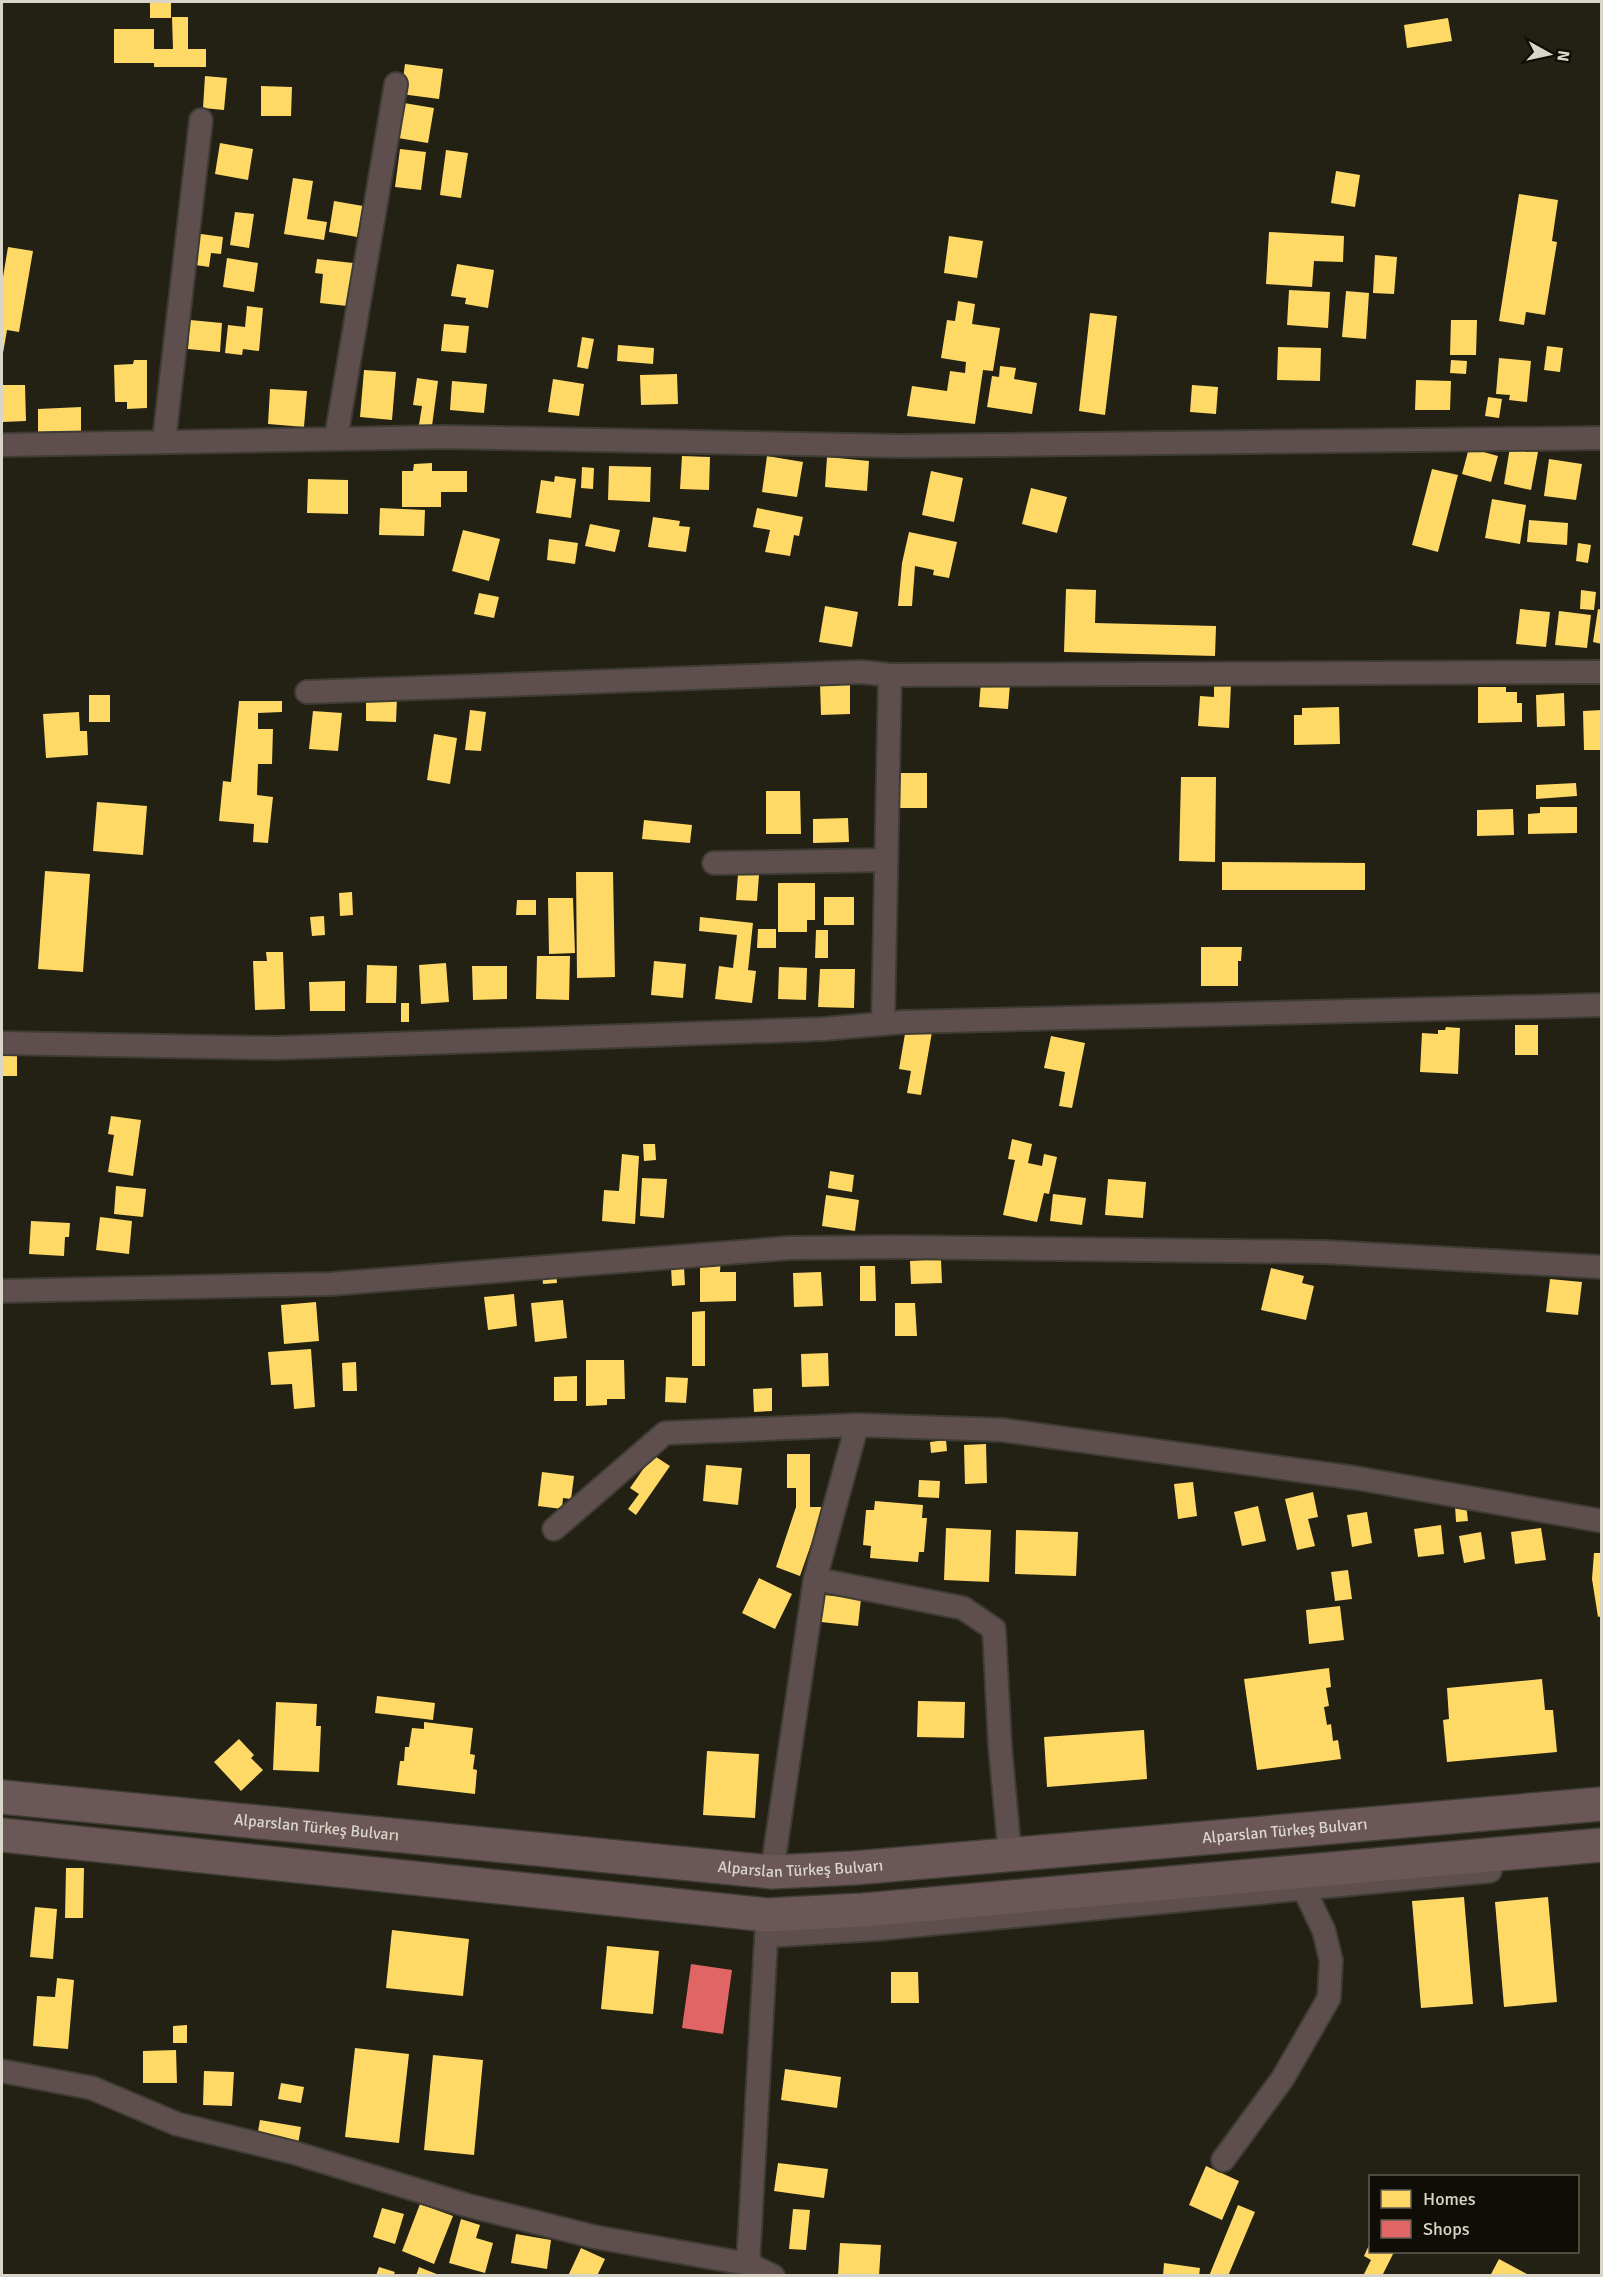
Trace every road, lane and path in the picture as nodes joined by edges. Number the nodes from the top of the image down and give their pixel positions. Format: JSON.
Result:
{"nodes":[{"id":1,"x":396,"y":84,"type":"dead end"},
{"id":2,"x":201,"y":120,"type":"dead end"},
{"id":3,"x":336,"y":438,"type":"junction"},
{"id":4,"x":1602,"y":438,"type":"edge"},
{"id":5,"x":164,"y":441,"type":"junction"},
{"id":6,"x":2,"y":445,"type":"edge"},
{"id":7,"x":1602,"y":672,"type":"edge"},
{"id":8,"x":890,"y":675,"type":"junction"},
{"id":9,"x":307,"y":692,"type":"dead end"},
{"id":10,"x":886,"y":860,"type":"junction"},
{"id":11,"x":714,"y":863,"type":"dead end"},
{"id":12,"x":1602,"y":1005,"type":"edge"},
{"id":13,"x":883,"y":1024,"type":"junction"},
{"id":14,"x":2,"y":1043,"type":"edge"},
{"id":15,"x":1602,"y":1267,"type":"edge"},
{"id":16,"x":2,"y":1292,"type":"edge"},
{"id":17,"x":858,"y":1425,"type":"junction"},
{"id":18,"x":1602,"y":1521,"type":"edge"},
{"id":19,"x":554,"y":1529,"type":"dead end"},
{"id":20,"x":815,"y":1579,"type":"junction"},
{"id":21,"x":2,"y":1797,"type":"edge"},
{"id":22,"x":1602,"y":1804,"type":"edge"},
{"id":23,"x":2,"y":1835,"type":"edge"},
{"id":24,"x":1602,"y":1845,"type":"edge"},
{"id":25,"x":1011,"y":1855,"type":"junction"},
{"id":26,"x":1602,"y":1861,"type":"edge"},
{"id":27,"x":772,"y":1872,"type":"junction"},
{"id":28,"x":1295,"y":1881,"type":"junction"},
{"id":29,"x":766,"y":1925,"type":"junction"},
{"id":30,"x":2,"y":2071,"type":"edge"},
{"id":31,"x":1222,"y":2160,"type":"dead end"},
{"id":32,"x":748,"y":2264,"type":"junction"},
{"id":33,"x":773,"y":2276,"type":"edge"}],
"edges":[{"from":1,"to":3,"type":"street"},
{"from":2,"to":5,"type":"street"},
{"from":3,"to":4,"type":"street"},
{"from":3,"to":5,"type":"street"},
{"from":5,"to":6,"type":"street"},
{"from":7,"to":8,"type":"street"},
{"from":8,"to":9,"type":"street"},
{"from":8,"to":10,"type":"street"},
{"from":10,"to":11,"type":"street"},
{"from":10,"to":13,"type":"street"},
{"from":12,"to":13,"type":"street"},
{"from":13,"to":14,"type":"street"},
{"from":15,"to":16,"type":"street"},
{"from":17,"to":18,"type":"street"},
{"from":17,"to":19,"type":"street"},
{"from":17,"to":20,"type":"street"},
{"from":20,"to":25,"type":"street"},
{"from":20,"to":27,"type":"street"},
{"from":21,"to":27,"type":"main road","name":"Alparslan Türkeş Bulvarı"},
{"from":22,"to":25,"type":"main road","name":"Alparslan Türkeş Bulvarı"},
{"from":23,"to":29,"type":"main road"},
{"from":24,"to":28,"type":"main road"},
{"from":25,"to":27,"type":"main road","name":"Alparslan Türkeş Bulvarı"},
{"from":26,"to":28,"type":"street"},
{"from":28,"to":29,"type":"main road"},
{"from":28,"to":31,"type":"street"},
{"from":29,"to":32,"type":"street"},
{"from":30,"to":32,"type":"street"},
{"from":32,"to":33,"type":"street"}]}
